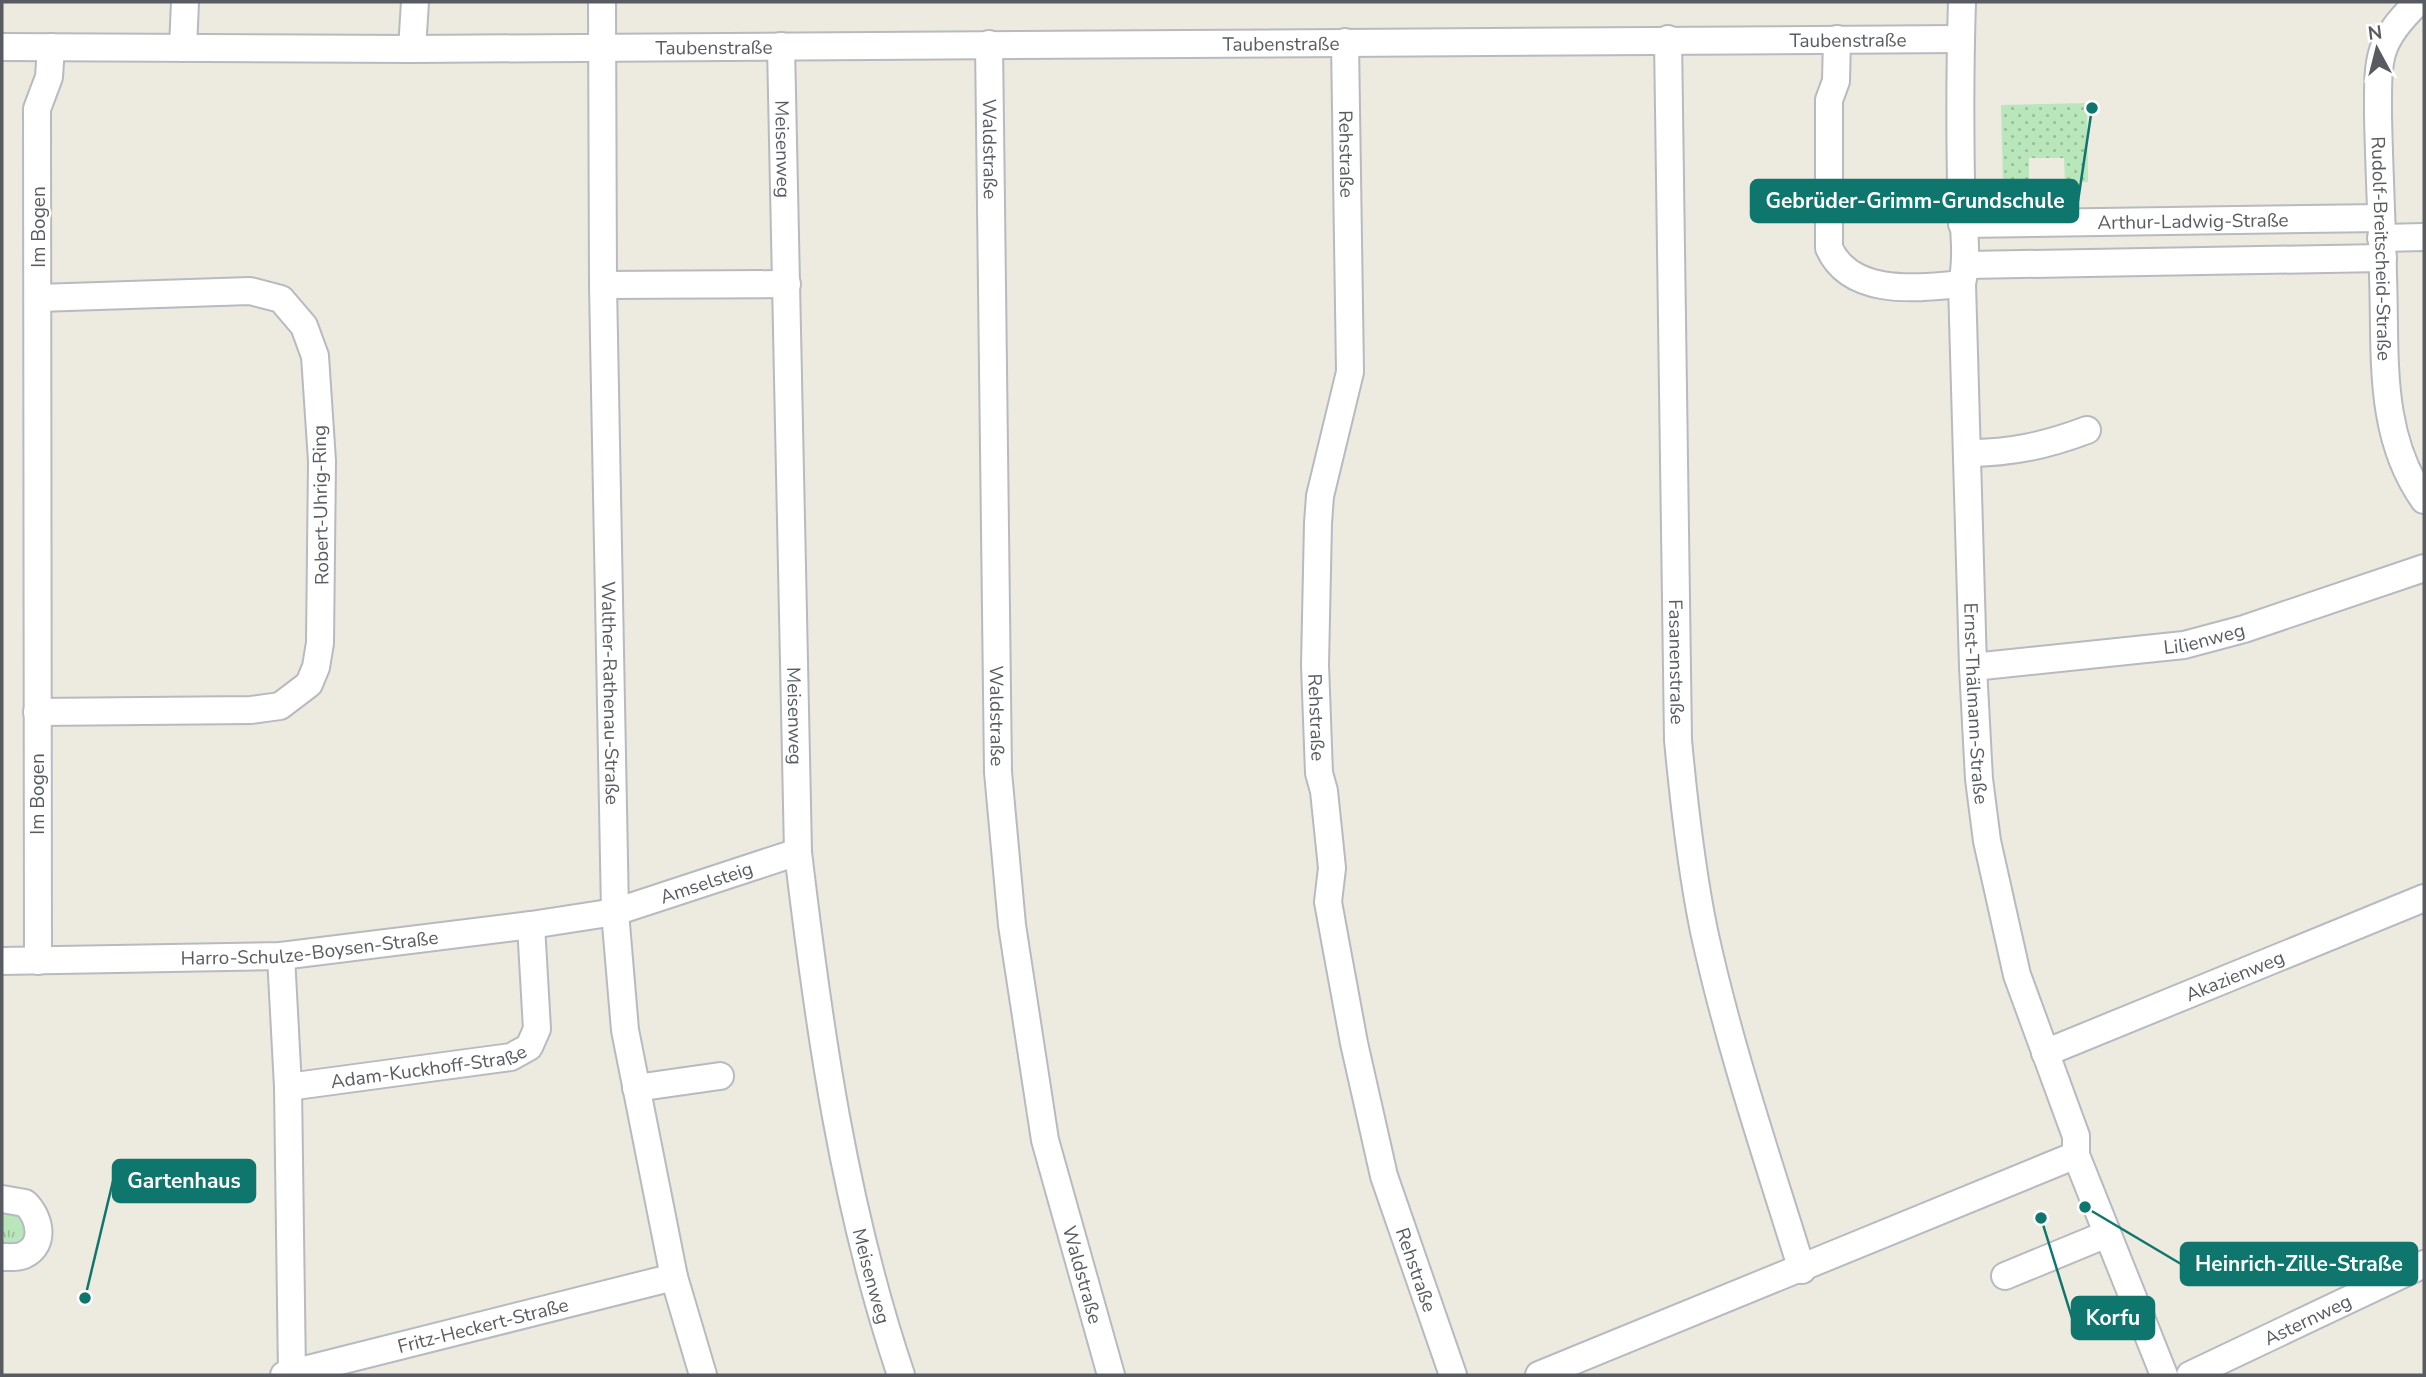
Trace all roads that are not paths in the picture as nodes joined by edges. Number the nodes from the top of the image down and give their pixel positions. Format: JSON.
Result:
{"nodes":[{"id":1,"x":185,"y":2,"type":"edge"},
{"id":2,"x":415,"y":2,"type":"edge"},
{"id":3,"x":602,"y":2,"type":"edge"},
{"id":4,"x":1962,"y":2,"type":"edge"},
{"id":5,"x":2418,"y":2,"type":"edge"},
{"id":6,"x":1668,"y":39,"type":"junction"},
{"id":7,"x":1837,"y":39,"type":"junction"},
{"id":8,"x":1961,"y":39,"type":"junction"},
{"id":9,"x":1345,"y":42,"type":"junction"},
{"id":10,"x":989,"y":44,"type":"junction"},
{"id":11,"x":603,"y":46,"type":"junction"},
{"id":12,"x":781,"y":46,"type":"junction"},
{"id":13,"x":2,"y":47,"type":"edge"},
{"id":14,"x":51,"y":47,"type":"junction"},
{"id":15,"x":183,"y":48,"type":"junction"},
{"id":16,"x":412,"y":49,"type":"junction"},
{"id":17,"x":1962,"y":224,"type":"junction"},
{"id":18,"x":2424,"y":237,"type":"edge"},
{"id":19,"x":2382,"y":238,"type":"junction"},
{"id":20,"x":1964,"y":275,"type":"junction"},
{"id":21,"x":787,"y":284,"type":"junction"},
{"id":22,"x":603,"y":285,"type":"junction"},
{"id":23,"x":38,"y":298,"type":"junction"},
{"id":24,"x":2087,"y":430,"type":"dead end"},
{"id":25,"x":1968,"y":453,"type":"junction"},
{"id":26,"x":2424,"y":499,"type":"edge"},
{"id":27,"x":2424,"y":568,"type":"edge"},
{"id":28,"x":1973,"y":667,"type":"junction"},
{"id":29,"x":37,"y":712,"type":"junction"},
{"id":30,"x":798,"y":852,"type":"junction"},
{"id":31,"x":2424,"y":898,"type":"edge"},
{"id":32,"x":615,"y":912,"type":"junction"},
{"id":33,"x":531,"y":925,"type":"junction"},
{"id":34,"x":281,"y":956,"type":"junction"},
{"id":35,"x":2,"y":961,"type":"edge"},
{"id":36,"x":38,"y":961,"type":"junction"},
{"id":37,"x":2045,"y":1054,"type":"junction"},
{"id":38,"x":720,"y":1076,"type":"dead end"},
{"id":39,"x":288,"y":1087,"type":"junction"},
{"id":40,"x":636,"y":1088,"type":"junction"},
{"id":41,"x":2076,"y":1155,"type":"junction"},
{"id":42,"x":2,"y":1199,"type":"edge"},
{"id":43,"x":2107,"y":1234,"type":"junction"},
{"id":44,"x":2,"y":1257,"type":"edge"},
{"id":45,"x":2424,"y":1264,"type":"edge"},
{"id":46,"x":1802,"y":1270,"type":"junction"},
{"id":47,"x":2005,"y":1276,"type":"dead end"},
{"id":48,"x":674,"y":1277,"type":"junction"},
{"id":49,"x":289,"y":1375,"type":"edge"},
{"id":50,"x":703,"y":1375,"type":"edge"},
{"id":51,"x":901,"y":1375,"type":"edge"},
{"id":52,"x":1111,"y":1375,"type":"edge"},
{"id":53,"x":1453,"y":1375,"type":"edge"},
{"id":54,"x":1539,"y":1375,"type":"edge"},
{"id":55,"x":2164,"y":1375,"type":"edge"},
{"id":56,"x":2190,"y":1375,"type":"edge"}],
"edges":[{"from":1,"to":15,"type":"street"},
{"from":2,"to":16,"type":"street"},
{"from":3,"to":11,"type":"street","name":"Walther-Rathenau-Straße"},
{"from":4,"to":8,"type":"street","name":"Ernst-Thälmann-Straße"},
{"from":5,"to":19,"type":"street","name":"Rudolf-Breitscheid-Straße"},
{"from":6,"to":7,"type":"street","name":"Taubenstraße"},
{"from":6,"to":9,"type":"street","name":"Taubenstraße"},
{"from":6,"to":46,"type":"street","name":"Fasanenstraße"},
{"from":7,"to":8,"type":"street","name":"Taubenstraße"},
{"from":7,"to":20,"type":"street","name":"Arthur-Ladwig-Straße"},
{"from":8,"to":17,"type":"street","name":"Ernst-Thälmann-Straße"},
{"from":9,"to":10,"type":"street","name":"Taubenstraße"},
{"from":9,"to":53,"type":"street","name":"Rehstraße"},
{"from":10,"to":12,"type":"street","name":"Taubenstraße"},
{"from":10,"to":52,"type":"street","name":"Waldstraße"},
{"from":11,"to":12,"type":"street","name":"Taubenstraße"},
{"from":11,"to":16,"type":"street"},
{"from":11,"to":22,"type":"street","name":"Walther-Rathenau-Straße"},
{"from":12,"to":21,"type":"street","name":"Meisenweg"},
{"from":13,"to":14,"type":"street"},
{"from":14,"to":15,"type":"street"},
{"from":14,"to":23,"type":"street","name":"Im Bogen"},
{"from":15,"to":16,"type":"street"},
{"from":17,"to":19,"type":"street","name":"Arthur-Ladwig-Straße"},
{"from":17,"to":20,"type":"street","name":"Ernst-Thälmann-Straße"},
{"from":18,"to":19,"type":"street","name":"Arthur-Ladwig-Straße"},
{"from":19,"to":20,"type":"street","name":"Arthur-Ladwig-Straße"},
{"from":19,"to":26,"type":"street","name":"Rudolf-Breitscheid-Straße"},
{"from":20,"to":25,"type":"street","name":"Ernst-Thälmann-Straße"},
{"from":21,"to":22,"type":"street"},
{"from":21,"to":30,"type":"street","name":"Meisenweg"},
{"from":22,"to":32,"type":"street","name":"Walther-Rathenau-Straße"},
{"from":23,"to":29,"type":"street","name":"Im Bogen"},
{"from":23,"to":29,"type":"street","name":"Robert-Uhrig-Ring"},
{"from":24,"to":25,"type":"street"},
{"from":25,"to":28,"type":"street","name":"Ernst-Thälmann-Straße"},
{"from":27,"to":28,"type":"street","name":"Lilienweg"},
{"from":28,"to":37,"type":"street","name":"Ernst-Thälmann-Straße"},
{"from":29,"to":36,"type":"street","name":"Im Bogen"},
{"from":30,"to":32,"type":"street","name":"Amselsteig"},
{"from":30,"to":51,"type":"street","name":"Meisenweg"},
{"from":31,"to":37,"type":"street","name":"Akazienweg"},
{"from":32,"to":33,"type":"street","name":"Harro-Schulze-Boysen-Straße"},
{"from":32,"to":40,"type":"street","name":"Walther-Rathenau-Straße"},
{"from":33,"to":34,"type":"street","name":"Harro-Schulze-Boysen-Straße"},
{"from":33,"to":39,"type":"street","name":"Adam-Kuckhoff-Straße"},
{"from":34,"to":36,"type":"street","name":"Harro-Schulze-Boysen-Straße"},
{"from":34,"to":39,"type":"street"},
{"from":35,"to":36,"type":"street","name":"Harro-Schulze-Boysen-Straße"},
{"from":37,"to":41,"type":"street","name":"Ernst-Thälmann-Straße"},
{"from":38,"to":40,"type":"street"},
{"from":39,"to":49,"type":"street"},
{"from":40,"to":48,"type":"street","name":"Walther-Rathenau-Straße"},
{"from":41,"to":43,"type":"street","name":"Ernst-Thälmann-Straße"},
{"from":41,"to":46,"type":"street"},
{"from":42,"to":44,"type":"street"},
{"from":43,"to":47,"type":"street"},
{"from":43,"to":55,"type":"street","name":"Ernst-Thälmann-Straße"},
{"from":45,"to":56,"type":"street","name":"Asternweg"},
{"from":46,"to":54,"type":"street"},
{"from":48,"to":49,"type":"street","name":"Fritz-Heckert-Straße"},
{"from":48,"to":50,"type":"street","name":"Walther-Rathenau-Straße"}]}
